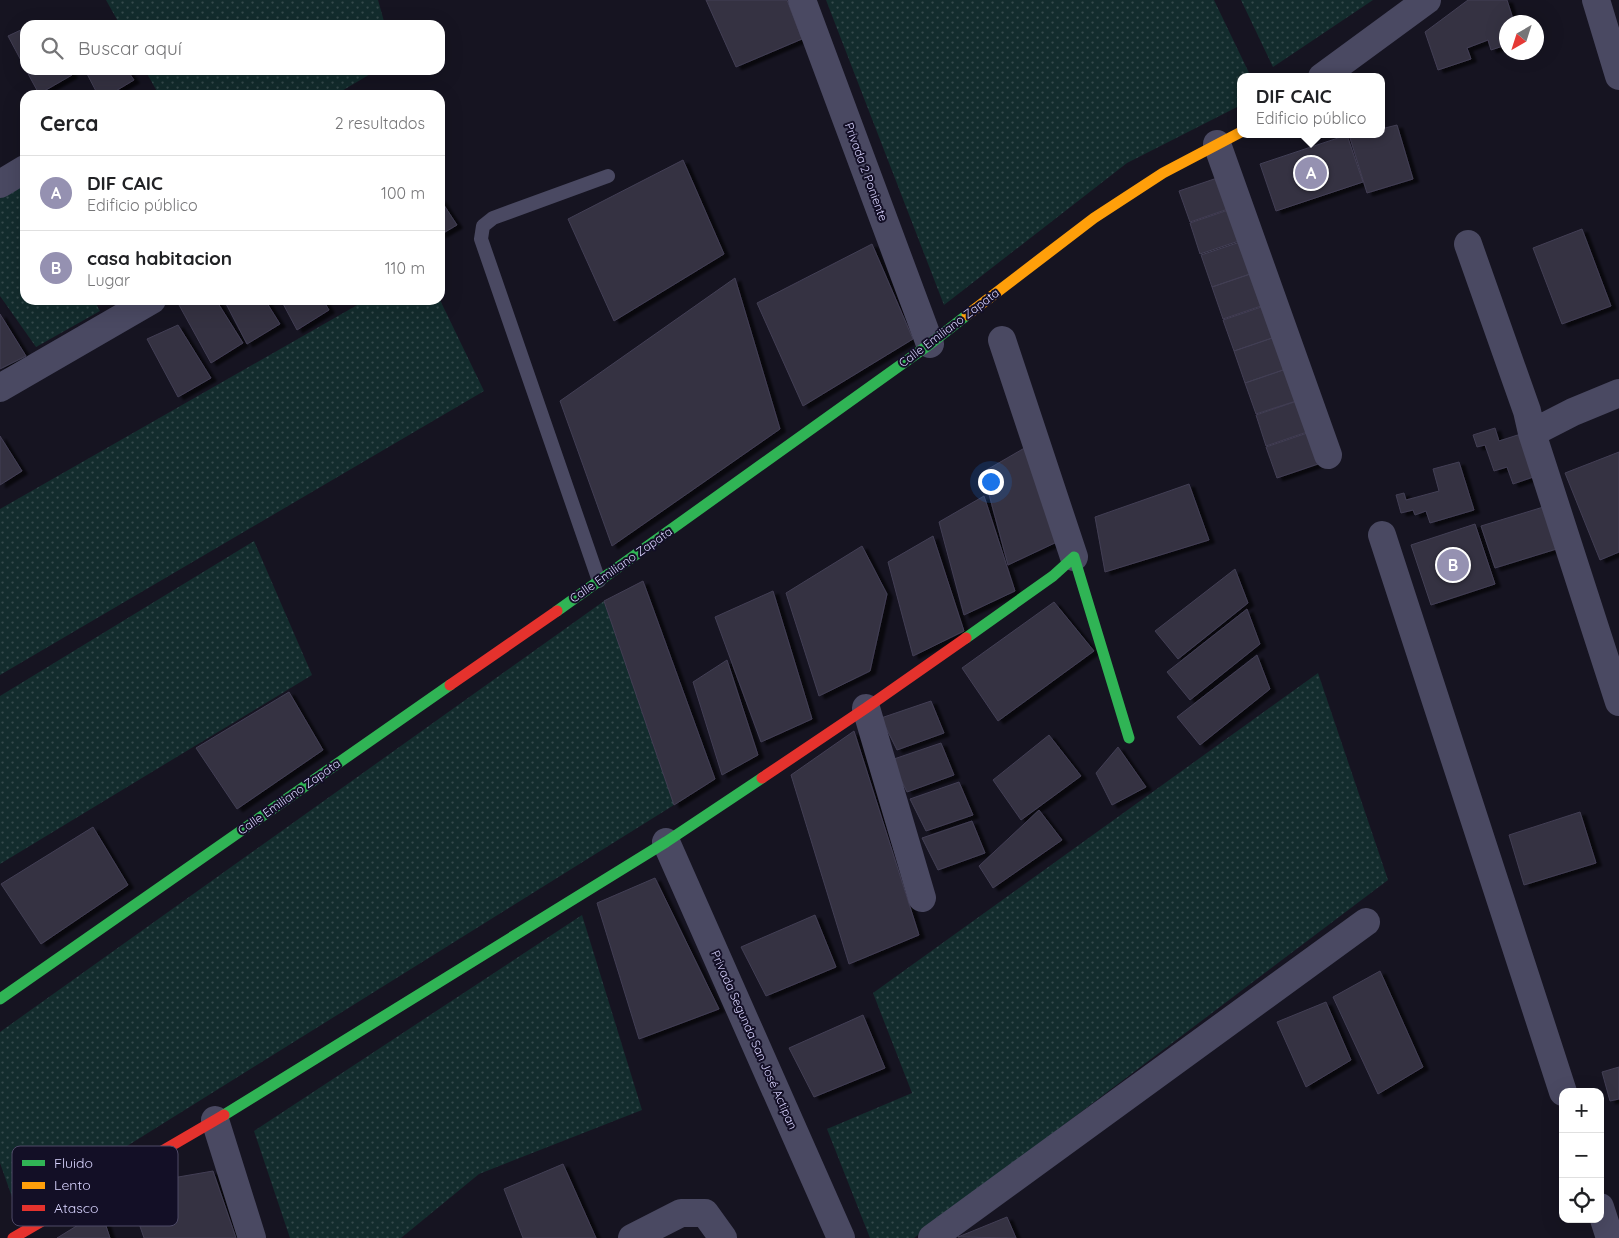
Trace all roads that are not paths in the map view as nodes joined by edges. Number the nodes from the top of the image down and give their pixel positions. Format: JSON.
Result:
{"nodes":[{"id":1,"x":802,"y":0,"type":"edge"},
{"id":2,"x":1426,"y":0,"type":"edge"},
{"id":3,"x":1596,"y":0,"type":"edge"},
{"id":4,"x":1327,"y":73,"type":"edge"},
{"id":5,"x":1619,"y":76,"type":"edge"},
{"id":6,"x":1229,"y":138,"type":"edge"},
{"id":7,"x":20,"y":172,"type":"edge"},
{"id":8,"x":608,"y":176,"type":"dead end"},
{"id":9,"x":0,"y":184,"type":"edge"},
{"id":10,"x":1468,"y":244,"type":"dead end"},
{"id":11,"x":143,"y":305,"type":"edge"},
{"id":12,"x":1002,"y":340,"type":"dead end"},
{"id":13,"x":930,"y":344,"type":"junction"},
{"id":14,"x":0,"y":388,"type":"edge"},
{"id":15,"x":1619,"y":393,"type":"edge"},
{"id":16,"x":1532,"y":433,"type":"junction"},
{"id":17,"x":1328,"y":455,"type":"dead end"},
{"id":18,"x":1382,"y":535,"type":"dead end"},
{"id":19,"x":1074,"y":557,"type":"junction"},
{"id":20,"x":599,"y":581,"type":"junction"},
{"id":21,"x":1619,"y":702,"type":"edge"},
{"id":22,"x":866,"y":708,"type":"junction"},
{"id":23,"x":1130,"y":738,"type":"dead end"},
{"id":24,"x":666,"y":842,"type":"junction"},
{"id":25,"x":922,"y":898,"type":"dead end"},
{"id":26,"x":1366,"y":922,"type":"dead end"},
{"id":27,"x":0,"y":999,"type":"edge"},
{"id":28,"x":1562,"y":1088,"type":"edge"},
{"id":29,"x":215,"y":1120,"type":"junction"},
{"id":30,"x":170,"y":1146,"type":"edge"},
{"id":31,"x":1604,"y":1219,"type":"edge"},
{"id":32,"x":34,"y":1226,"type":"edge"},
{"id":33,"x":13,"y":1238,"type":"edge"},
{"id":34,"x":252,"y":1238,"type":"edge"},
{"id":35,"x":632,"y":1238,"type":"edge"},
{"id":36,"x":724,"y":1238,"type":"edge"},
{"id":37,"x":841,"y":1238,"type":"edge"},
{"id":38,"x":932,"y":1238,"type":"edge"},
{"id":39,"x":1610,"y":1238,"type":"edge"}],
"edges":[{"from":1,"to":13,"type":"street","name":"Privada 2 Poniente"},
{"from":2,"to":4,"type":"street"},
{"from":3,"to":5,"type":"street"},
{"from":6,"to":13,"type":"street","name":"Calle Emiliano Zapata"},
{"from":6,"to":17,"type":"street"},
{"from":7,"to":9,"type":"street"},
{"from":8,"to":20,"type":"lane"},
{"from":10,"to":16,"type":"street"},
{"from":11,"to":14,"type":"street"},
{"from":12,"to":19,"type":"street"},
{"from":13,"to":20,"type":"street","name":"Calle Emiliano Zapata"},
{"from":15,"to":16,"type":"street"},
{"from":16,"to":21,"type":"street"},
{"from":18,"to":28,"type":"street"},
{"from":19,"to":22,"type":"street"},
{"from":19,"to":23,"type":"street"},
{"from":20,"to":27,"type":"street","name":"Calle Emiliano Zapata"},
{"from":22,"to":24,"type":"street"},
{"from":22,"to":25,"type":"street"},
{"from":24,"to":29,"type":"street"},
{"from":24,"to":37,"type":"street","name":"Privada Segunda San José Actipan"},
{"from":26,"to":38,"type":"street"},
{"from":29,"to":30,"type":"street"},
{"from":29,"to":34,"type":"street"},
{"from":31,"to":39,"type":"street"},
{"from":32,"to":33,"type":"street"},
{"from":35,"to":36,"type":"street"}]}
